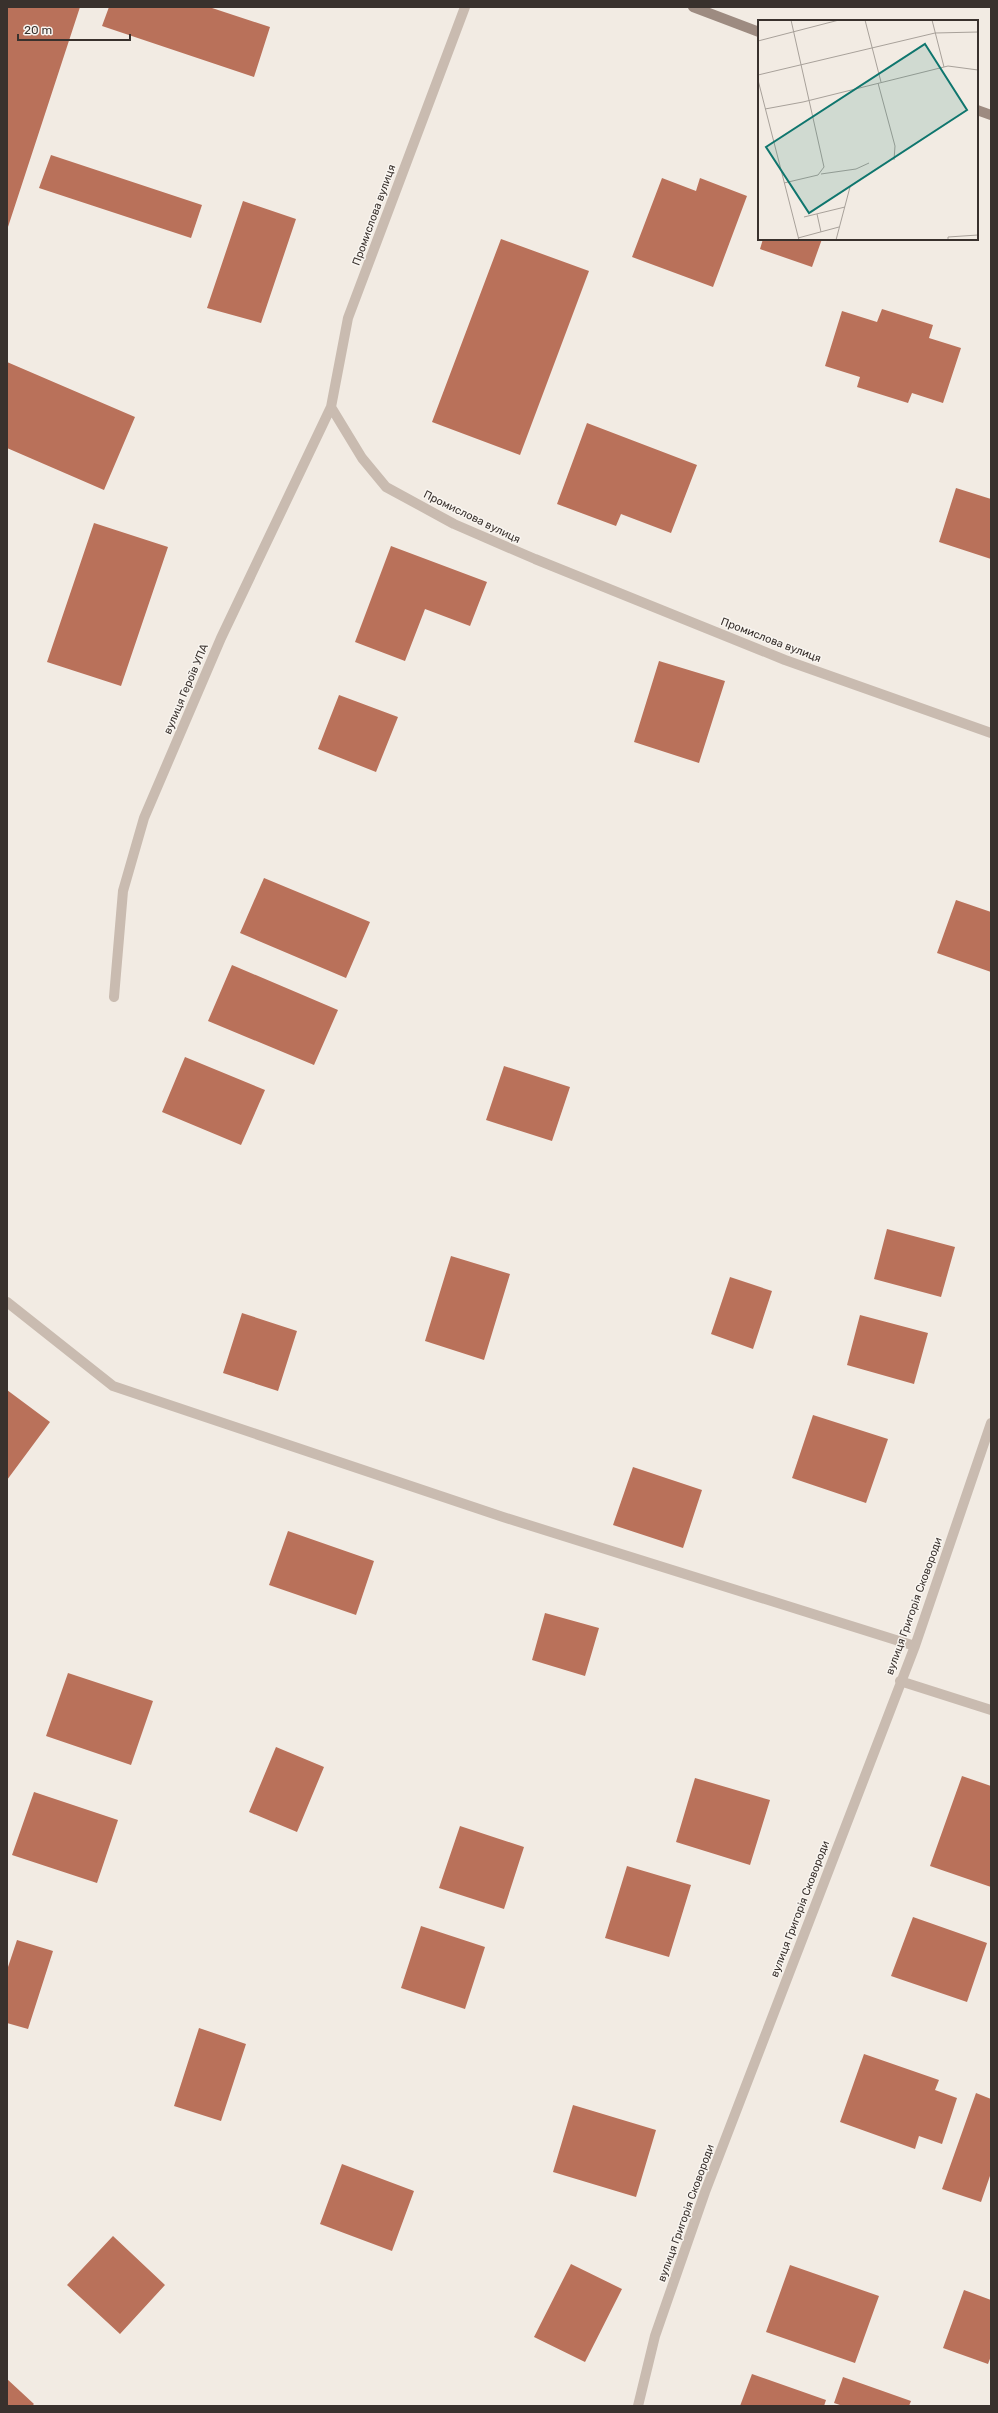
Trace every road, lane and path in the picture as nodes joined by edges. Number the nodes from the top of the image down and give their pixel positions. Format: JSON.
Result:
{"nodes":[{"id":1,"x":465,"y":7,"type":"edge"},
{"id":2,"x":693,"y":7,"type":"edge"},
{"id":3,"x":758,"y":32,"type":"edge"},
{"id":4,"x":978,"y":110,"type":"edge"},
{"id":5,"x":991,"y":115,"type":"edge"},
{"id":6,"x":331,"y":407,"type":"junction"},
{"id":7,"x":991,"y":733,"type":"edge"},
{"id":8,"x":114,"y":997,"type":"dead end"},
{"id":9,"x":7,"y":1302,"type":"edge"},
{"id":10,"x":991,"y":1422,"type":"edge"},
{"id":11,"x":915,"y":1646,"type":"junction"},
{"id":12,"x":900,"y":1681,"type":"junction"},
{"id":13,"x":991,"y":1710,"type":"edge"},
{"id":14,"x":638,"y":2406,"type":"edge"}],
"edges":[{"from":1,"to":6,"type":"street","name":"Промислова вулиця"},
{"from":2,"to":3,"type":"street"},
{"from":4,"to":5,"type":"street"},
{"from":6,"to":7,"type":"street","name":"Промислова вулиця"},
{"from":6,"to":8,"type":"street","name":"вулиця Героїв УПА"},
{"from":9,"to":11,"type":"street"},
{"from":10,"to":11,"type":"street","name":"вулиця Григорія Сковороди"},
{"from":11,"to":12,"type":"street","name":"вулиця Григорія Сковороди"},
{"from":12,"to":13,"type":"street"},
{"from":12,"to":14,"type":"street","name":"вулиця Григорія Сковороди"}]}
